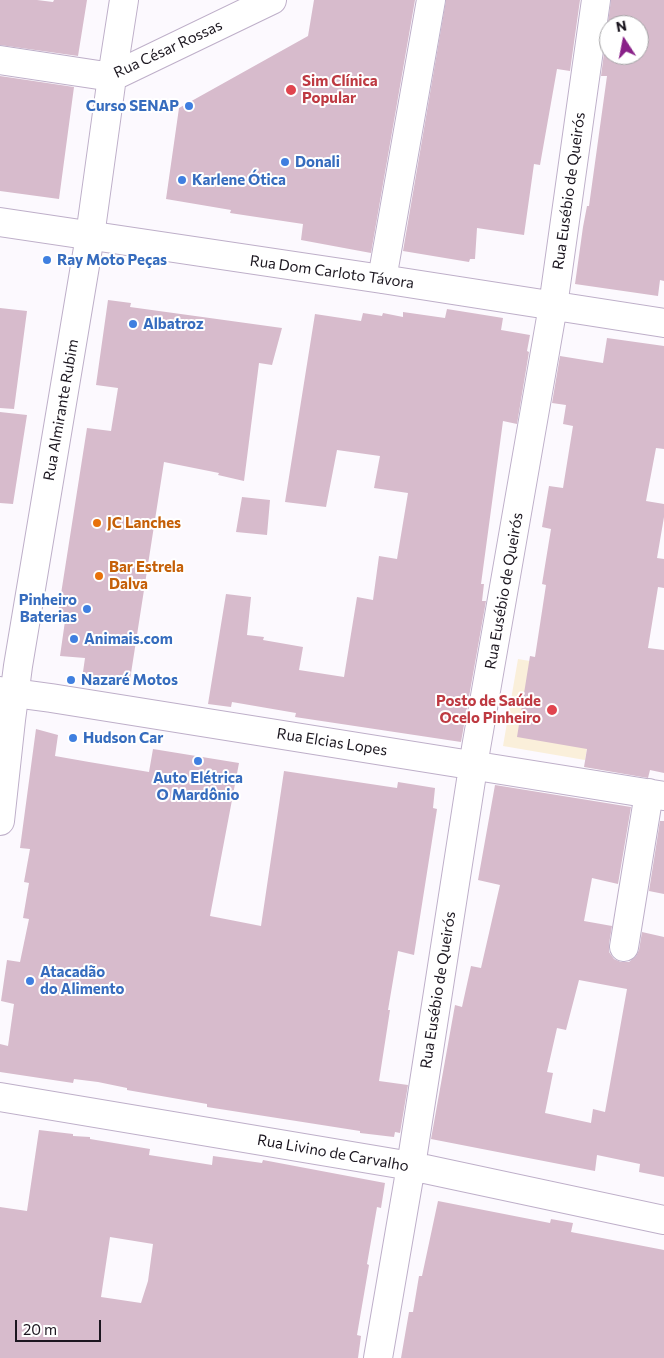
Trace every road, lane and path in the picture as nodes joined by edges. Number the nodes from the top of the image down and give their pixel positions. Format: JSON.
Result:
{"nodes":[{"id":1,"x":124,"y":0,"type":"edge"},
{"id":2,"x":272,"y":0,"type":"edge"},
{"id":3,"x":431,"y":0,"type":"edge"},
{"id":4,"x":596,"y":0,"type":"edge"},
{"id":5,"x":0,"y":60,"type":"edge"},
{"id":6,"x":112,"y":77,"type":"junction"},
{"id":7,"x":0,"y":222,"type":"edge"},
{"id":8,"x":90,"y":236,"type":"junction"},
{"id":9,"x":382,"y":279,"type":"junction"},
{"id":10,"x":553,"y":306,"type":"junction"},
{"id":11,"x":664,"y":323,"type":"edge"},
{"id":12,"x":7,"y":692,"type":"edge"},
{"id":13,"x":474,"y":765,"type":"junction"},
{"id":14,"x":656,"y":794,"type":"edge"},
{"id":15,"x":0,"y":821,"type":"edge"},
{"id":16,"x":624,"y":947,"type":"dead end"},
{"id":17,"x":0,"y":1097,"type":"edge"},
{"id":18,"x":411,"y":1166,"type":"junction"},
{"id":19,"x":664,"y":1220,"type":"edge"},
{"id":20,"x":378,"y":1358,"type":"edge"}],
"edges":[{"from":1,"to":6,"type":"street","name":"Rua Almirante Rubim"},
{"from":2,"to":6,"type":"street","name":"Rua César Rossas"},
{"from":3,"to":9,"type":"street"},
{"from":4,"to":10,"type":"street","name":"Rua Eusébio de Queirós"},
{"from":5,"to":6,"type":"street","name":"Rua César Rossas"},
{"from":6,"to":8,"type":"street","name":"Rua Almirante Rubim"},
{"from":7,"to":8,"type":"street","name":"Rua Dom Carloto Távora"},
{"from":8,"to":9,"type":"street","name":"Rua Dom Carloto Távora"},
{"from":8,"to":12,"type":"street","name":"Rua Almirante Rubim"},
{"from":9,"to":10,"type":"street","name":"Rua Dom Carloto Távora"},
{"from":10,"to":11,"type":"street","name":"Rua Dom Carloto Távora"},
{"from":10,"to":13,"type":"street","name":"Rua Eusébio de Queirós"},
{"from":12,"to":13,"type":"street","name":"Rua Elcias Lopes"},
{"from":12,"to":15,"type":"street","name":"Rua Almirante Rubim"},
{"from":13,"to":14,"type":"street","name":"Rua Elcias Lopes"},
{"from":13,"to":18,"type":"street","name":"Rua Eusébio de Queirós"},
{"from":14,"to":16,"type":"street"},
{"from":17,"to":18,"type":"street","name":"Rua Livino de Carvalho"},
{"from":18,"to":19,"type":"street","name":"Rua Livino de Carvalho"},
{"from":18,"to":20,"type":"street","name":"Rua Eusébio de Queirós"}]}
